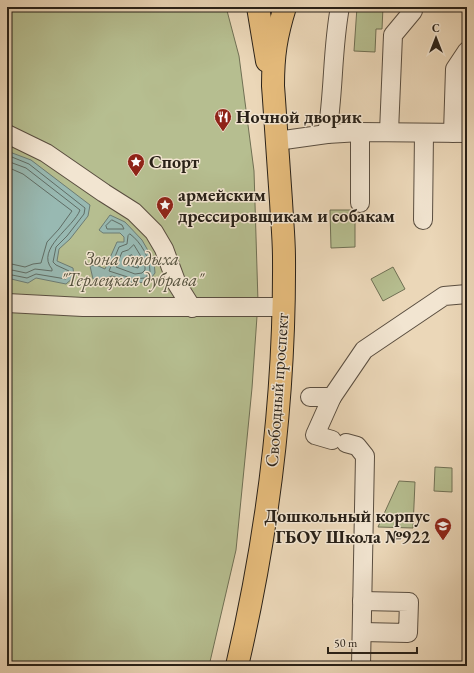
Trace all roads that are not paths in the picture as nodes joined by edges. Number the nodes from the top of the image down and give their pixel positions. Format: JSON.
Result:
{"nodes":[{"id":1,"x":258,"y":7,"type":"edge"},
{"id":2,"x":285,"y":7,"type":"edge"},
{"id":3,"x":340,"y":7,"type":"edge"},
{"id":4,"x":413,"y":7,"type":"edge"},
{"id":5,"x":467,"y":51,"type":"edge"},
{"id":6,"x":275,"y":111,"type":"junction"},
{"id":7,"x":360,"y":132,"type":"junction"},
{"id":8,"x":389,"y":132,"type":"junction"},
{"id":9,"x":424,"y":133,"type":"junction"},
{"id":10,"x":460,"y":133,"type":"edge"},
{"id":11,"x":7,"y":134,"type":"edge"},
{"id":12,"x":328,"y":134,"type":"junction"},
{"id":13,"x":277,"y":141,"type":"junction"},
{"id":14,"x":360,"y":203,"type":"dead end"},
{"id":15,"x":423,"y":220,"type":"dead end"},
{"id":16,"x":467,"y":294,"type":"edge"},
{"id":17,"x":7,"y":303,"type":"edge"},
{"id":18,"x":283,"y":307,"type":"junction"},
{"id":19,"x":192,"y":308,"type":"junction"},
{"id":20,"x":310,"y":397,"type":"dead end"},
{"id":21,"x":332,"y":397,"type":"junction"},
{"id":22,"x":362,"y":601,"type":"junction"},
{"id":23,"x":362,"y":632,"type":"junction"},
{"id":24,"x":237,"y":666,"type":"edge"},
{"id":25,"x":361,"y":666,"type":"edge"}],
"edges":[{"from":1,"to":6,"type":"main road","name":"Свободный проспект"},
{"from":2,"to":6,"type":"main road","name":"Свободный проспект"},
{"from":3,"to":12,"type":"lane"},
{"from":4,"to":8,"type":"lane"},
{"from":5,"to":10,"type":"lane"},
{"from":6,"to":13,"type":"main road","name":"Свободный проспект"},
{"from":7,"to":8,"type":"lane"},
{"from":7,"to":12,"type":"lane"},
{"from":7,"to":14,"type":"lane"},
{"from":8,"to":9,"type":"lane"},
{"from":9,"to":10,"type":"lane"},
{"from":9,"to":15,"type":"lane"},
{"from":11,"to":19,"type":"lane"},
{"from":12,"to":13,"type":"lane"},
{"from":13,"to":18,"type":"main road","name":"Свободный проспект"},
{"from":16,"to":21,"type":"lane"},
{"from":17,"to":19,"type":"lane"},
{"from":18,"to":19,"type":"lane"},
{"from":18,"to":24,"type":"main road","name":"Свободный проспект"},
{"from":20,"to":21,"type":"lane"},
{"from":21,"to":22,"type":"lane"},
{"from":22,"to":23,"type":"lane"},
{"from":22,"to":23,"type":"lane"},
{"from":23,"to":25,"type":"lane"}]}
